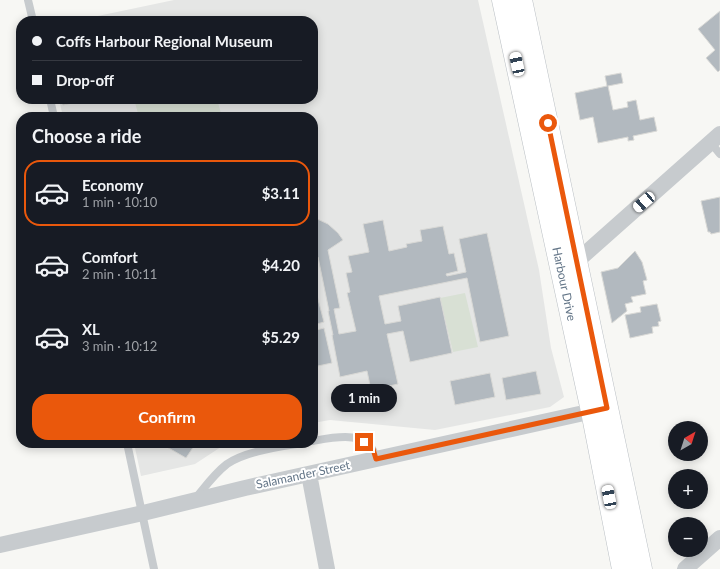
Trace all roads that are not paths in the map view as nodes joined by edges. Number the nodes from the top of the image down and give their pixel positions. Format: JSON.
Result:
{"nodes":[{"id":1,"x":28,"y":0,"type":"edge"},
{"id":2,"x":503,"y":0,"type":"edge"},
{"id":3,"x":521,"y":0,"type":"edge"},
{"id":4,"x":32,"y":16,"type":"edge"},
{"id":5,"x":717,"y":144,"type":"edge"},
{"id":6,"x":577,"y":261,"type":"junction"},
{"id":7,"x":600,"y":409,"type":"junction"},
{"id":8,"x":318,"y":440,"type":"edge"},
{"id":9,"x":128,"y":448,"type":"edge"},
{"id":10,"x":280,"y":448,"type":"edge"},
{"id":11,"x":376,"y":459,"type":"junction"},
{"id":12,"x":309,"y":474,"type":"junction"},
{"id":13,"x":193,"y":501,"type":"junction"},
{"id":14,"x":143,"y":513,"type":"junction"},
{"id":15,"x":720,"y":538,"type":"edge"},
{"id":16,"x":0,"y":545,"type":"edge"},
{"id":17,"x":154,"y":569,"type":"edge"},
{"id":18,"x":327,"y":569,"type":"edge"},
{"id":19,"x":623,"y":569,"type":"edge"},
{"id":20,"x":641,"y":569,"type":"edge"},
{"id":21,"x":685,"y":569,"type":"edge"}],
"edges":[{"from":1,"to":4,"type":"lane"},
{"from":2,"to":7,"type":"street","name":"Harbour Drive"},
{"from":3,"to":6,"type":"street","name":"Harbour Drive"},
{"from":5,"to":6,"type":"street"},
{"from":6,"to":7,"type":"street","name":"Harbour Drive"},
{"from":7,"to":11,"type":"street","name":"Salamander Street"},
{"from":7,"to":19,"type":"street","name":"Harbour Drive"},
{"from":7,"to":20,"type":"street","name":"Harbour Drive"},
{"from":8,"to":11,"type":"lane"},
{"from":9,"to":14,"type":"lane"},
{"from":10,"to":13,"type":"lane"},
{"from":11,"to":12,"type":"street","name":"Salamander Street"},
{"from":12,"to":13,"type":"street","name":"Salamander Street"},
{"from":12,"to":18,"type":"street"},
{"from":13,"to":14,"type":"street","name":"Salamander Street"},
{"from":14,"to":16,"type":"street","name":"Salamander Street"},
{"from":14,"to":17,"type":"lane"},
{"from":15,"to":21,"type":"street"}]}
